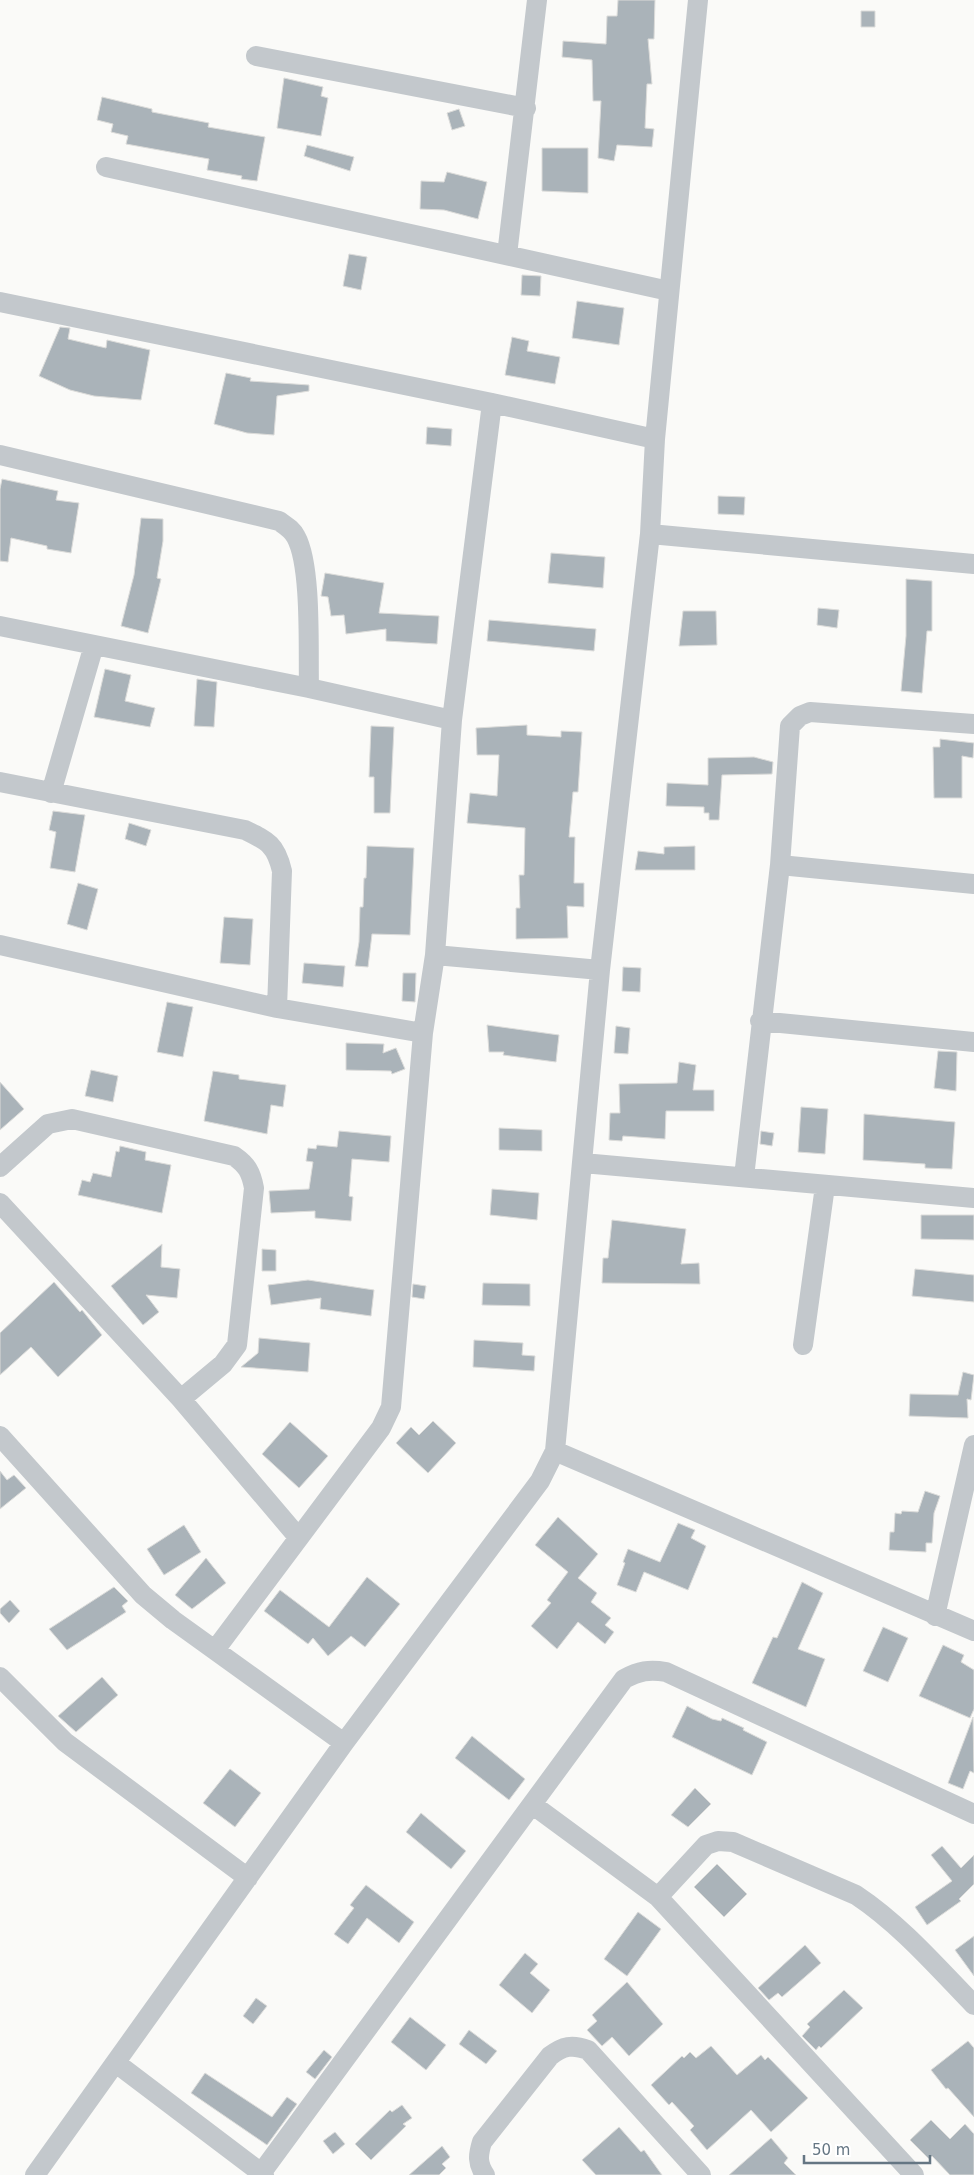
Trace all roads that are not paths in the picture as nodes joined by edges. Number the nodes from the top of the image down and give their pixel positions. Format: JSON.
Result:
{"nodes":[{"id":1,"x":536,"y":0,"type":"edge"},
{"id":2,"x":698,"y":0,"type":"edge"},
{"id":3,"x":256,"y":56,"type":"dead end"},
{"id":4,"x":526,"y":108,"type":"junction"},
{"id":5,"x":106,"y":167,"type":"dead end"},
{"id":6,"x":507,"y":255,"type":"junction"},
{"id":7,"x":669,"y":291,"type":"junction"},
{"id":8,"x":0,"y":302,"type":"edge"},
{"id":9,"x":492,"y":403,"type":"junction"},
{"id":10,"x":655,"y":440,"type":"junction"},
{"id":11,"x":0,"y":455,"type":"edge"},
{"id":12,"x":650,"y":534,"type":"junction"},
{"id":13,"x":974,"y":564,"type":"edge"},
{"id":14,"x":0,"y":626,"type":"edge"},
{"id":15,"x":94,"y":645,"type":"junction"},
{"id":16,"x":309,"y":688,"type":"junction"},
{"id":17,"x":452,"y":720,"type":"junction"},
{"id":18,"x":974,"y":724,"type":"edge"},
{"id":19,"x":0,"y":782,"type":"edge"},
{"id":20,"x":51,"y":793,"type":"junction"},
{"id":21,"x":780,"y":865,"type":"junction"},
{"id":22,"x":974,"y":884,"type":"edge"},
{"id":23,"x":0,"y":945,"type":"edge"},
{"id":24,"x":435,"y":955,"type":"junction"},
{"id":25,"x":600,"y":970,"type":"junction"},
{"id":26,"x":277,"y":1008,"type":"junction"},
{"id":27,"x":760,"y":1022,"type":"junction"},
{"id":28,"x":423,"y":1033,"type":"junction"},
{"id":29,"x":974,"y":1042,"type":"edge"},
{"id":30,"x":583,"y":1163,"type":"junction"},
{"id":31,"x":0,"y":1167,"type":"edge"},
{"id":32,"x":744,"y":1177,"type":"junction"},
{"id":33,"x":825,"y":1186,"type":"junction"},
{"id":34,"x":974,"y":1198,"type":"edge"},
{"id":35,"x":0,"y":1203,"type":"edge"},
{"id":36,"x":803,"y":1345,"type":"dead end"},
{"id":37,"x":181,"y":1399,"type":"junction"},
{"id":38,"x":0,"y":1436,"type":"edge"},
{"id":39,"x":974,"y":1445,"type":"edge"},
{"id":40,"x":555,"y":1451,"type":"junction"},
{"id":41,"x":298,"y":1537,"type":"junction"},
{"id":42,"x":935,"y":1616,"type":"junction"},
{"id":43,"x":974,"y":1632,"type":"edge"},
{"id":44,"x":215,"y":1650,"type":"junction"},
{"id":45,"x":0,"y":1677,"type":"edge"},
{"id":46,"x":344,"y":1743,"type":"junction"},
{"id":47,"x":533,"y":1805,"type":"junction"},
{"id":48,"x":974,"y":1814,"type":"edge"},
{"id":49,"x":248,"y":1878,"type":"junction"},
{"id":50,"x":658,"y":1897,"type":"junction"},
{"id":51,"x":974,"y":2005,"type":"edge"},
{"id":52,"x":116,"y":2063,"type":"junction"},
{"id":53,"x":263,"y":2174,"type":"edge"},
{"id":54,"x":35,"y":2175,"type":"edge"},
{"id":55,"x":485,"y":2175,"type":"edge"},
{"id":56,"x":701,"y":2175,"type":"edge"},
{"id":57,"x":914,"y":2175,"type":"edge"}],
"edges":[{"from":1,"to":4,"type":"street"},
{"from":2,"to":7,"type":"street"},
{"from":3,"to":4,"type":"street"},
{"from":4,"to":6,"type":"street"},
{"from":5,"to":6,"type":"street"},
{"from":6,"to":7,"type":"street"},
{"from":7,"to":10,"type":"street"},
{"from":8,"to":9,"type":"street"},
{"from":9,"to":10,"type":"street"},
{"from":9,"to":17,"type":"street"},
{"from":10,"to":12,"type":"street"},
{"from":11,"to":16,"type":"street"},
{"from":12,"to":13,"type":"street"},
{"from":12,"to":25,"type":"street"},
{"from":14,"to":15,"type":"street"},
{"from":15,"to":16,"type":"street"},
{"from":15,"to":20,"type":"street"},
{"from":16,"to":17,"type":"street"},
{"from":17,"to":24,"type":"street"},
{"from":18,"to":21,"type":"street"},
{"from":19,"to":20,"type":"street"},
{"from":20,"to":26,"type":"street"},
{"from":21,"to":22,"type":"street"},
{"from":21,"to":27,"type":"street"},
{"from":23,"to":26,"type":"street"},
{"from":24,"to":25,"type":"street"},
{"from":24,"to":28,"type":"street"},
{"from":25,"to":30,"type":"street"},
{"from":26,"to":28,"type":"street"},
{"from":27,"to":29,"type":"street"},
{"from":27,"to":32,"type":"street"},
{"from":28,"to":41,"type":"street"},
{"from":30,"to":32,"type":"street"},
{"from":30,"to":40,"type":"street"},
{"from":31,"to":37,"type":"street"},
{"from":32,"to":33,"type":"street"},
{"from":33,"to":34,"type":"street"},
{"from":33,"to":36,"type":"street"},
{"from":35,"to":37,"type":"street"},
{"from":37,"to":41,"type":"street"},
{"from":38,"to":44,"type":"street"},
{"from":39,"to":42,"type":"street"},
{"from":40,"to":42,"type":"street"},
{"from":40,"to":46,"type":"street"},
{"from":41,"to":44,"type":"street"},
{"from":42,"to":43,"type":"street"},
{"from":44,"to":46,"type":"street"},
{"from":45,"to":49,"type":"street"},
{"from":46,"to":49,"type":"street"},
{"from":47,"to":48,"type":"street"},
{"from":47,"to":50,"type":"street"},
{"from":47,"to":53,"type":"street"},
{"from":49,"to":52,"type":"street"},
{"from":50,"to":51,"type":"street"},
{"from":50,"to":57,"type":"street"},
{"from":52,"to":53,"type":"street"},
{"from":52,"to":54,"type":"street"},
{"from":55,"to":56,"type":"street"}]}
